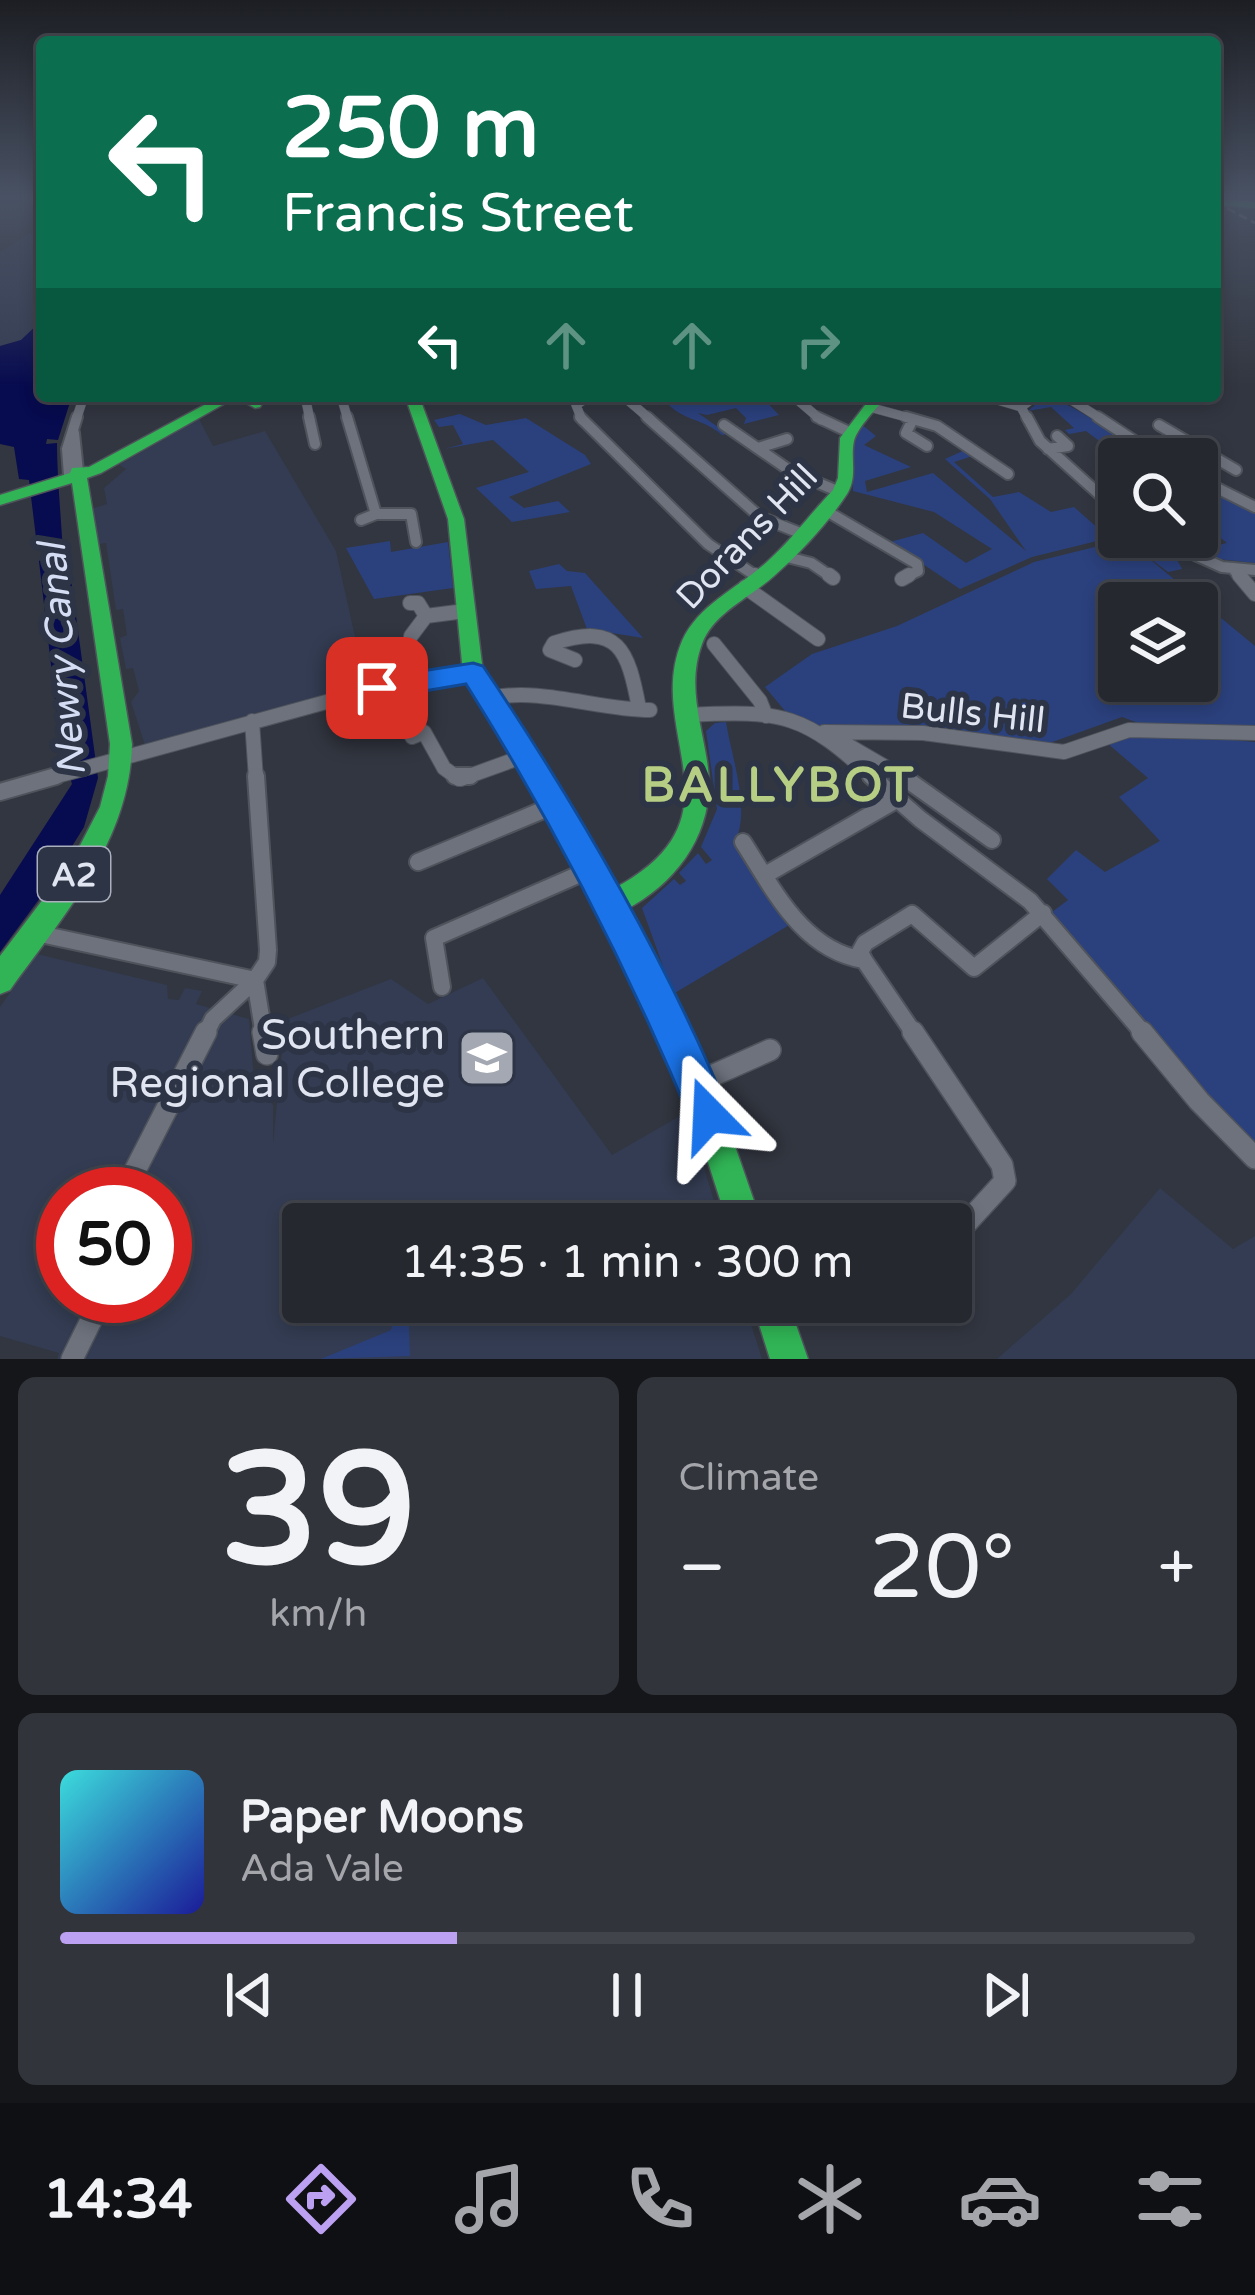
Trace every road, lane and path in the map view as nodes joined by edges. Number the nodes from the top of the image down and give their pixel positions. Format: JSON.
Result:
{"nodes":[{"id":1,"x":83,"y":402,"type":"edge"},
{"id":2,"x":240,"y":402,"type":"edge"},
{"id":3,"x":306,"y":402,"type":"edge"},
{"id":4,"x":343,"y":402,"type":"edge"},
{"id":5,"x":414,"y":402,"type":"edge"},
{"id":6,"x":581,"y":402,"type":"edge"},
{"id":7,"x":630,"y":402,"type":"edge"},
{"id":8,"x":800,"y":402,"type":"edge"},
{"id":9,"x":874,"y":402,"type":"edge"},
{"id":10,"x":1004,"y":402,"type":"edge"},
{"id":11,"x":1028,"y":402,"type":"edge"},
{"id":12,"x":1074,"y":402,"type":"edge"},
{"id":13,"x":1021,"y":407,"type":"junction"},
{"id":14,"x":913,"y":418,"type":"junction"},
{"id":15,"x":1159,"y":424,"type":"dead end"},
{"id":16,"x":724,"y":425,"type":"dead end"},
{"id":17,"x":850,"y":432,"type":"junction"},
{"id":18,"x":1057,"y":436,"type":"dead end"},
{"id":19,"x":1130,"y":438,"type":"edge"},
{"id":20,"x":1183,"y":438,"type":"edge"},
{"id":21,"x":787,"y":439,"type":"dead end"},
{"id":22,"x":315,"y":444,"type":"dead end"},
{"id":23,"x":927,"y":446,"type":"dead end"},
{"id":24,"x":758,"y":448,"type":"junction"},
{"id":25,"x":1048,"y":449,"type":"junction"},
{"id":26,"x":1218,"y":457,"type":"edge"},
{"id":27,"x":107,"y":460,"type":"junction"},
{"id":28,"x":1235,"y":466,"type":"dead end"},
{"id":29,"x":73,"y":474,"type":"junction"},
{"id":30,"x":1008,"y":474,"type":"dead end"},
{"id":31,"x":1218,"y":488,"type":"edge"},
{"id":32,"x":840,"y":491,"type":"junction"},
{"id":33,"x":1098,"y":493,"type":"edge"},
{"id":34,"x":0,"y":496,"type":"edge"},
{"id":35,"x":1255,"y":507,"type":"edge"},
{"id":36,"x":823,"y":509,"type":"junction"},
{"id":37,"x":376,"y":514,"type":"junction"},
{"id":38,"x":361,"y":520,"type":"dead end"},
{"id":39,"x":800,"y":533,"type":"junction"},
{"id":40,"x":416,"y":542,"type":"dead end"},
{"id":41,"x":783,"y":556,"type":"junction"},
{"id":42,"x":1205,"y":558,"type":"edge"},
{"id":43,"x":1234,"y":570,"type":"junction"},
{"id":44,"x":1255,"y":570,"type":"edge"},
{"id":45,"x":832,"y":578,"type":"dead end"},
{"id":46,"x":902,"y":579,"type":"dead end"},
{"id":47,"x":752,"y":582,"type":"junction"},
{"id":48,"x":1255,"y":594,"type":"edge"},
{"id":49,"x":410,"y":603,"type":"dead end"},
{"id":50,"x":465,"y":611,"type":"junction"},
{"id":51,"x":426,"y":616,"type":"junction"},
{"id":52,"x":411,"y":636,"type":"dead end"},
{"id":53,"x":818,"y":639,"type":"dead end"},
{"id":54,"x":714,"y":644,"type":"dead end"},
{"id":55,"x":574,"y":660,"type":"dead end"},
{"id":56,"x":473,"y":673,"type":"junction"},
{"id":57,"x":491,"y":698,"type":"junction"},
{"id":58,"x":688,"y":715,"type":"junction"},
{"id":59,"x":766,"y":716,"type":"junction"},
{"id":60,"x":252,"y":721,"type":"junction"},
{"id":61,"x":824,"y":732,"type":"junction"},
{"id":62,"x":1255,"y":733,"type":"edge"},
{"id":63,"x":412,"y":736,"type":"dead end"},
{"id":64,"x":527,"y":755,"type":"junction"},
{"id":65,"x":113,"y":761,"type":"junction"},
{"id":66,"x":0,"y":792,"type":"edge"},
{"id":67,"x":896,"y":800,"type":"junction"},
{"id":68,"x":555,"y":805,"type":"junction"},
{"id":69,"x":992,"y":840,"type":"dead end"},
{"id":70,"x":742,"y":842,"type":"dead end"},
{"id":71,"x":418,"y":862,"type":"dead end"},
{"id":72,"x":589,"y":870,"type":"junction"},
{"id":73,"x":765,"y":874,"type":"junction"},
{"id":74,"x":609,"y":904,"type":"junction"},
{"id":75,"x":1043,"y":914,"type":"junction"},
{"id":76,"x":34,"y":932,"type":"junction"},
{"id":77,"x":864,"y":960,"type":"junction"},
{"id":78,"x":0,"y":980,"type":"edge"},
{"id":79,"x":255,"y":980,"type":"junction"},
{"id":80,"x":442,"y":986,"type":"dead end"},
{"id":81,"x":770,"y":1051,"type":"dead end"},
{"id":82,"x":267,"y":1054,"type":"dead end"},
{"id":83,"x":698,"y":1082,"type":"junction"},
{"id":84,"x":1255,"y":1158,"type":"edge"},
{"id":85,"x":137,"y":1167,"type":"edge"},
{"id":86,"x":738,"y":1203,"type":"edge"},
{"id":87,"x":972,"y":1219,"type":"edge"},
{"id":88,"x":90,"y":1323,"type":"edge"},
{"id":89,"x":777,"y":1323,"type":"edge"},
{"id":90,"x":72,"y":1359,"type":"edge"},
{"id":91,"x":789,"y":1359,"type":"edge"}],
"edges":[{"from":1,"to":29,"type":"street"},
{"from":2,"to":27,"type":"main road"},
{"from":3,"to":22,"type":"street"},
{"from":4,"to":37,"type":"street"},
{"from":5,"to":50,"type":"main road"},
{"from":6,"to":47,"type":"street"},
{"from":7,"to":39,"type":"street"},
{"from":8,"to":17,"type":"street"},
{"from":9,"to":14,"type":"street"},
{"from":9,"to":17,"type":"main road","name":"Dorans Hill"},
{"from":10,"to":13,"type":"street"},
{"from":11,"to":13,"type":"street"},
{"from":12,"to":19,"type":"street"},
{"from":13,"to":25,"type":"street"},
{"from":14,"to":23,"type":"street"},
{"from":14,"to":30,"type":"street"},
{"from":15,"to":20,"type":"street"},
{"from":16,"to":24,"type":"street"},
{"from":17,"to":32,"type":"main road","name":"Dorans Hill"},
{"from":18,"to":25,"type":"street"},
{"from":21,"to":24,"type":"street"},
{"from":24,"to":32,"type":"street"},
{"from":25,"to":33,"type":"street"},
{"from":26,"to":28,"type":"street"},
{"from":27,"to":29,"type":"main road"},
{"from":27,"to":29,"type":"main road"},
{"from":29,"to":34,"type":"main road"},
{"from":29,"to":65,"type":"main road","number":"A2"},
{"from":31,"to":35,"type":"street"},
{"from":32,"to":36,"type":"main road","name":"Dorans Hill"},
{"from":36,"to":39,"type":"main road","name":"Dorans Hill"},
{"from":36,"to":46,"type":"street"},
{"from":37,"to":38,"type":"street"},
{"from":37,"to":40,"type":"street"},
{"from":39,"to":41,"type":"main road","name":"Dorans Hill"},
{"from":41,"to":45,"type":"street"},
{"from":41,"to":47,"type":"main road","name":"Dorans Hill"},
{"from":42,"to":43,"type":"street"},
{"from":43,"to":44,"type":"street"},
{"from":43,"to":48,"type":"street"},
{"from":47,"to":53,"type":"street"},
{"from":47,"to":58,"type":"main road","name":"Dorans Hill"},
{"from":49,"to":51,"type":"street"},
{"from":50,"to":51,"type":"street"},
{"from":50,"to":56,"type":"main road"},
{"from":51,"to":52,"type":"street"},
{"from":54,"to":59,"type":"street"},
{"from":55,"to":57,"type":"street"},
{"from":56,"to":57,"type":"main road"},
{"from":56,"to":60,"type":"street"},
{"from":57,"to":64,"type":"main road"},
{"from":58,"to":59,"type":"street"},
{"from":58,"to":74,"type":"main road","name":"Dorans Hill"},
{"from":59,"to":61,"type":"street"},
{"from":60,"to":65,"type":"street"},
{"from":60,"to":79,"type":"street"},
{"from":61,"to":62,"type":"street","name":"Bulls Hill"},
{"from":61,"to":67,"type":"street"},
{"from":61,"to":69,"type":"street"},
{"from":63,"to":64,"type":"street"},
{"from":64,"to":68,"type":"main road"},
{"from":65,"to":66,"type":"street"},
{"from":65,"to":76,"type":"main road","number":"A2"},
{"from":67,"to":73,"type":"street"},
{"from":67,"to":75,"type":"street"},
{"from":68,"to":71,"type":"street"},
{"from":68,"to":72,"type":"main road"},
{"from":70,"to":73,"type":"street"},
{"from":72,"to":74,"type":"main road"},
{"from":72,"to":80,"type":"street"},
{"from":73,"to":77,"type":"street"},
{"from":74,"to":83,"type":"main road"},
{"from":75,"to":77,"type":"street"},
{"from":75,"to":84,"type":"street"},
{"from":76,"to":78,"type":"main road","number":"A2"},
{"from":76,"to":79,"type":"street"},
{"from":77,"to":87,"type":"street"},
{"from":79,"to":82,"type":"street"},
{"from":79,"to":85,"type":"street"},
{"from":81,"to":83,"type":"street"},
{"from":83,"to":86,"type":"main road"},
{"from":88,"to":90,"type":"street"},
{"from":89,"to":91,"type":"main road"}]}
